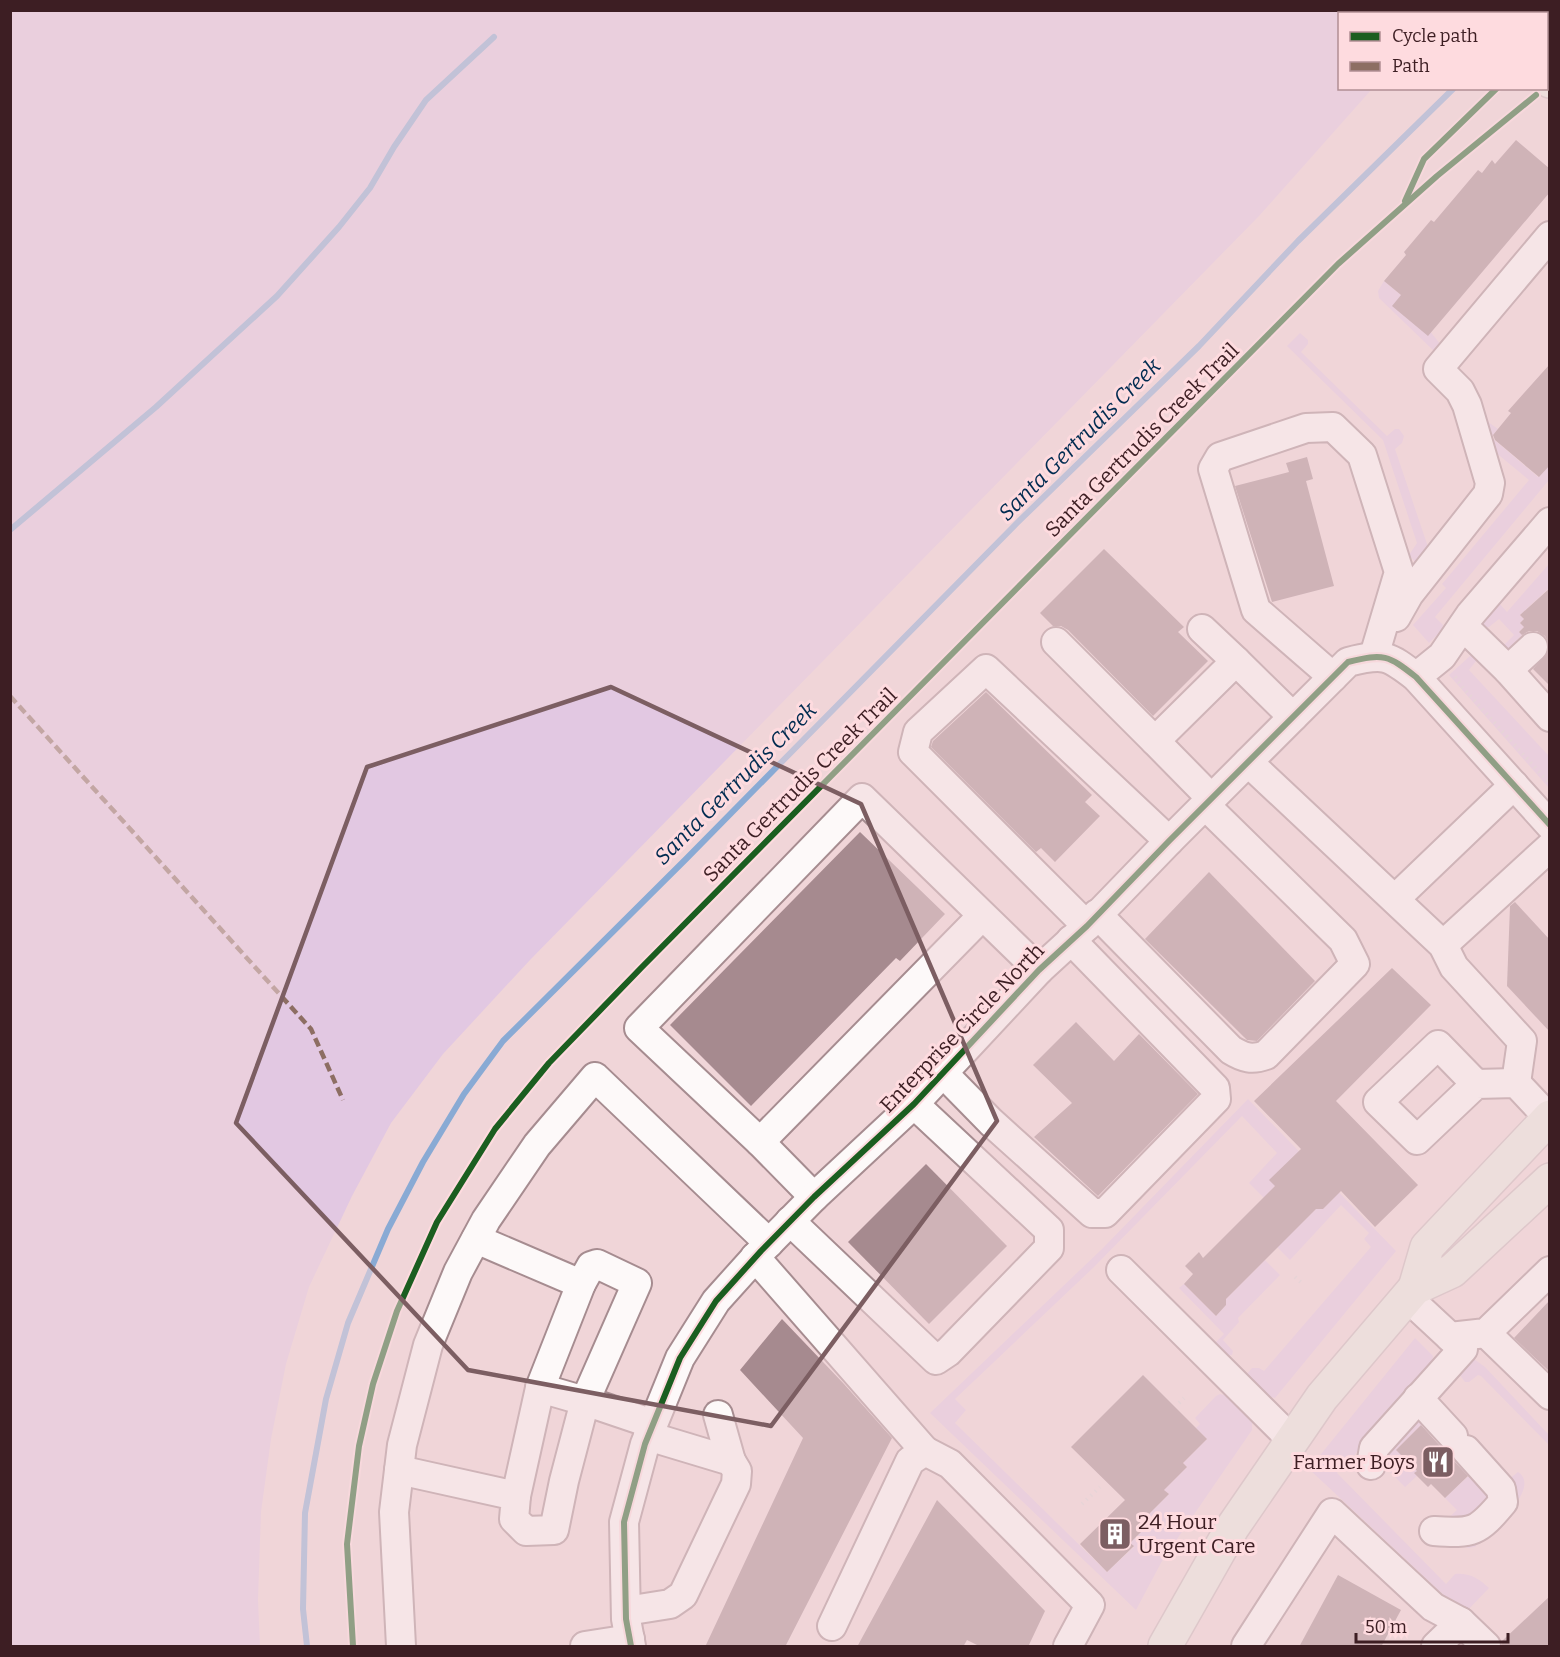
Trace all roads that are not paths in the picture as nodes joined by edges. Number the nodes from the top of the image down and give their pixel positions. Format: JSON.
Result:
{"nodes":[{"id":1,"x":1550,"y":236,"type":"edge"},
{"id":2,"x":1550,"y":522,"type":"edge"},
{"id":3,"x":1463,"y":626,"type":"junction"},
{"id":4,"x":1202,"y":629,"type":"dead end"},
{"id":5,"x":1056,"y":642,"type":"dead end"},
{"id":6,"x":1533,"y":646,"type":"dead end"},
{"id":7,"x":1374,"y":656,"type":"junction"},
{"id":8,"x":1236,"y":661,"type":"junction"},
{"id":9,"x":1508,"y":670,"type":"junction"},
{"id":10,"x":1333,"y":677,"type":"junction"},
{"id":11,"x":1416,"y":677,"type":"junction"},
{"id":12,"x":1293,"y":717,"type":"junction"},
{"id":13,"x":1550,"y":717,"type":"edge"},
{"id":14,"x":1155,"y":741,"type":"junction"},
{"id":15,"x":1248,"y":762,"type":"junction"},
{"id":16,"x":1514,"y":785,"type":"junction"},
{"id":17,"x":1208,"y":802,"type":"junction"},
{"id":18,"x":1550,"y":825,"type":"edge"},
{"id":19,"x":1169,"y":840,"type":"junction"},
{"id":20,"x":1550,"y":847,"type":"edge"},
{"id":21,"x":1395,"y":899,"type":"junction"},
{"id":22,"x":982,"y":916,"type":"junction"},
{"id":23,"x":1085,"y":927,"type":"junction"},
{"id":24,"x":1443,"y":945,"type":"junction"},
{"id":25,"x":1039,"y":970,"type":"junction"},
{"id":26,"x":943,"y":1073,"type":"junction"},
{"id":27,"x":1516,"y":1083,"type":"junction"},
{"id":28,"x":1476,"y":1084,"type":"dead end"},
{"id":29,"x":914,"y":1104,"type":"junction"},
{"id":30,"x":1549,"y":1118,"type":"edge"},
{"id":31,"x":760,"y":1142,"type":"junction"},
{"id":32,"x":1550,"y":1180,"type":"edge"},
{"id":33,"x":814,"y":1197,"type":"junction"},
{"id":34,"x":790,"y":1221,"type":"junction"},
{"id":35,"x":476,"y":1239,"type":"junction"},
{"id":36,"x":762,"y":1250,"type":"junction"},
{"id":37,"x":1121,"y":1270,"type":"dead end"},
{"id":38,"x":1550,"y":1271,"type":"edge"},
{"id":39,"x":581,"y":1284,"type":"junction"},
{"id":40,"x":1411,"y":1293,"type":"junction"},
{"id":41,"x":1486,"y":1333,"type":"junction"},
{"id":42,"x":1450,"y":1336,"type":"junction"},
{"id":43,"x":540,"y":1388,"type":"junction"},
{"id":44,"x":1550,"y":1395,"type":"edge"},
{"id":45,"x":1418,"y":1398,"type":"junction"},
{"id":46,"x":585,"y":1401,"type":"junction"},
{"id":47,"x":718,"y":1415,"type":"dead end"},
{"id":48,"x":651,"y":1430,"type":"junction"},
{"id":49,"x":1292,"y":1440,"type":"junction"},
{"id":50,"x":926,"y":1451,"type":"junction"},
{"id":51,"x":731,"y":1461,"type":"junction"},
{"id":52,"x":1371,"y":1465,"type":"dead end"},
{"id":53,"x":399,"y":1470,"type":"junction"},
{"id":54,"x":516,"y":1496,"type":"junction"},
{"id":55,"x":1434,"y":1531,"type":"dead end"},
{"id":56,"x":626,"y":1611,"type":"junction"},
{"id":57,"x":1461,"y":1622,"type":"junction"},
{"id":58,"x":832,"y":1626,"type":"dead end"},
{"id":59,"x":630,"y":1643,"type":"edge"},
{"id":60,"x":401,"y":1647,"type":"edge"},
{"id":61,"x":585,"y":1647,"type":"edge"},
{"id":62,"x":1068,"y":1647,"type":"edge"},
{"id":63,"x":1165,"y":1647,"type":"edge"},
{"id":64,"x":1246,"y":1647,"type":"edge"},
{"id":65,"x":1436,"y":1647,"type":"edge"},
{"id":66,"x":1486,"y":1647,"type":"edge"}],
"edges":[{"from":1,"to":7,"type":"street"},
{"from":2,"to":3,"type":"street"},
{"from":3,"to":9,"type":"street"},
{"from":3,"to":11,"type":"street"},
{"from":4,"to":8,"type":"street"},
{"from":5,"to":14,"type":"street"},
{"from":6,"to":9,"type":"street"},
{"from":7,"to":10,"type":"street","name":"Enterprise Circle North"},
{"from":7,"to":10,"type":"street"},
{"from":7,"to":11,"type":"street"},
{"from":8,"to":12,"type":"street"},
{"from":8,"to":14,"type":"street"},
{"from":9,"to":13,"type":"street"},
{"from":10,"to":12,"type":"street","name":"Enterprise Circle North"},
{"from":11,"to":16,"type":"street"},
{"from":12,"to":15,"type":"street","name":"Enterprise Circle North"},
{"from":14,"to":17,"type":"street"},
{"from":15,"to":17,"type":"street","name":"Enterprise Circle North"},
{"from":15,"to":21,"type":"street"},
{"from":16,"to":18,"type":"street"},
{"from":16,"to":21,"type":"street"},
{"from":17,"to":19,"type":"street","name":"Enterprise Circle North"},
{"from":17,"to":23,"type":"street"},
{"from":19,"to":23,"type":"street","name":"Enterprise Circle North"},
{"from":19,"to":23,"type":"street"},
{"from":20,"to":24,"type":"street"},
{"from":21,"to":24,"type":"street"},
{"from":22,"to":25,"type":"street"},
{"from":22,"to":31,"type":"street"},
{"from":22,"to":31,"type":"street"},
{"from":23,"to":25,"type":"street","name":"Enterprise Circle North"},
{"from":23,"to":26,"type":"street"},
{"from":24,"to":27,"type":"street"},
{"from":25,"to":26,"type":"street","name":"Enterprise Circle North"},
{"from":26,"to":29,"type":"street","name":"Enterprise Circle North"},
{"from":27,"to":28,"type":"street"},
{"from":27,"to":30,"type":"street"},
{"from":29,"to":33,"type":"street","name":"Enterprise Circle North"},
{"from":29,"to":34,"type":"street"},
{"from":30,"to":40,"type":"main road"},
{"from":31,"to":33,"type":"street"},
{"from":32,"to":40,"type":"main road"},
{"from":33,"to":34,"type":"street","name":"Enterprise Circle North"},
{"from":34,"to":36,"type":"street","name":"Enterprise Circle North"},
{"from":35,"to":36,"type":"street"},
{"from":35,"to":39,"type":"street"},
{"from":35,"to":53,"type":"street"},
{"from":36,"to":48,"type":"street","name":"Enterprise Circle North"},
{"from":36,"to":50,"type":"street"},
{"from":37,"to":49,"type":"street"},
{"from":38,"to":41,"type":"street"},
{"from":39,"to":43,"type":"street"},
{"from":39,"to":46,"type":"street"},
{"from":40,"to":42,"type":"street"},
{"from":40,"to":49,"type":"main road"},
{"from":41,"to":42,"type":"street"},
{"from":41,"to":44,"type":"street"},
{"from":42,"to":45,"type":"street"},
{"from":43,"to":46,"type":"street"},
{"from":43,"to":54,"type":"street"},
{"from":45,"to":52,"type":"street"},
{"from":45,"to":55,"type":"street"},
{"from":46,"to":48,"type":"street"},
{"from":46,"to":54,"type":"street"},
{"from":47,"to":51,"type":"street"},
{"from":48,"to":51,"type":"street"},
{"from":48,"to":56,"type":"street","name":"Enterprise Circle North"},
{"from":49,"to":63,"type":"main road"},
{"from":50,"to":58,"type":"street"},
{"from":50,"to":62,"type":"street"},
{"from":51,"to":56,"type":"street"},
{"from":53,"to":54,"type":"street"},
{"from":53,"to":60,"type":"street"},
{"from":56,"to":59,"type":"street","name":"Enterprise Circle North"},
{"from":57,"to":64,"type":"street"},
{"from":57,"to":65,"type":"street"},
{"from":57,"to":66,"type":"street"},
{"from":59,"to":61,"type":"street"}]}
